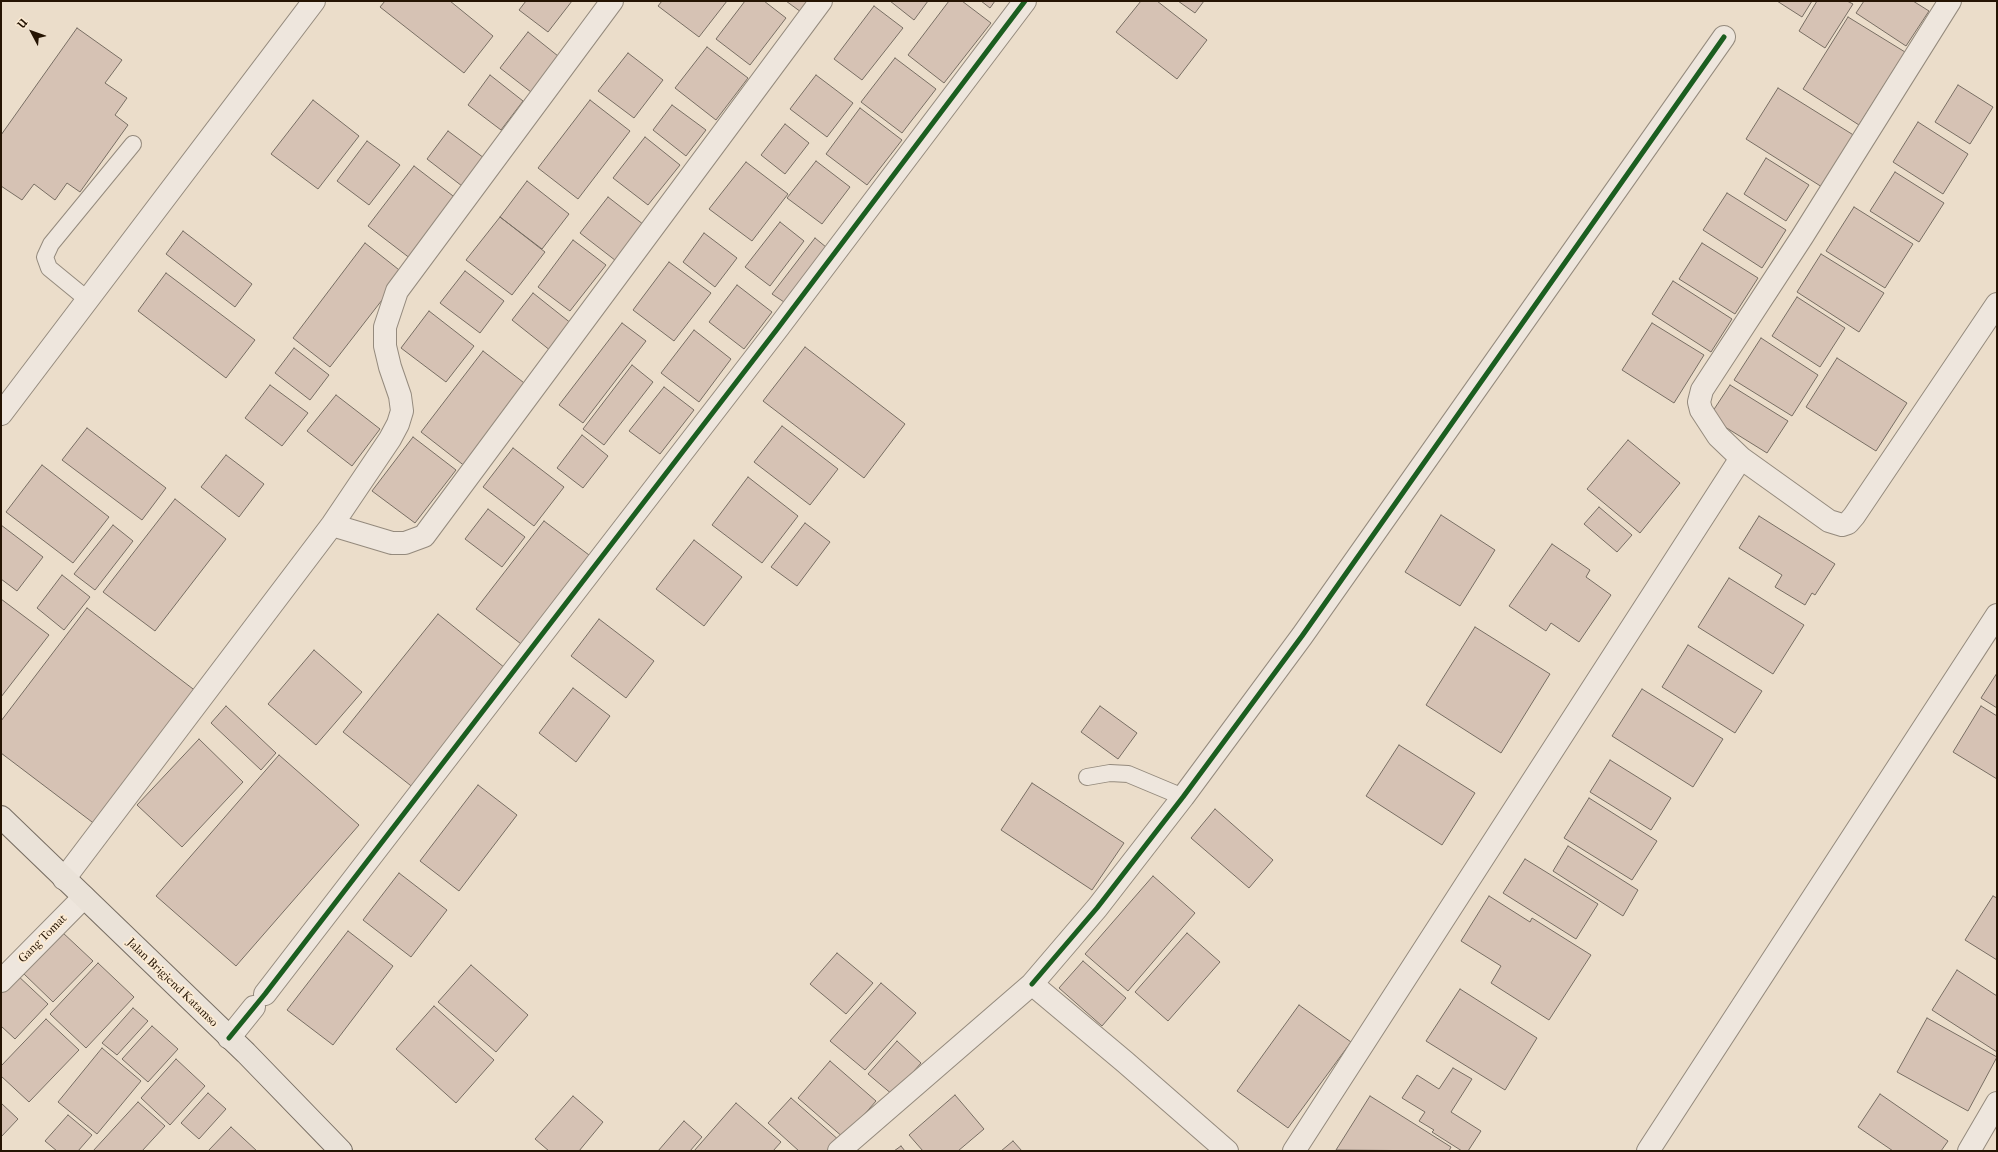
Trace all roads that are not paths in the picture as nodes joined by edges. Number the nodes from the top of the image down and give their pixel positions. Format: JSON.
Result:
{"nodes":[{"id":1,"x":314,"y":1,"type":"edge"},
{"id":2,"x":612,"y":1,"type":"edge"},
{"id":3,"x":821,"y":1,"type":"edge"},
{"id":4,"x":1025,"y":1,"type":"edge"},
{"id":5,"x":1950,"y":1,"type":"edge"},
{"id":6,"x":1724,"y":37,"type":"dead end"},
{"id":7,"x":133,"y":144,"type":"dead end"},
{"id":8,"x":88,"y":300,"type":"junction"},
{"id":9,"x":1997,"y":304,"type":"edge"},
{"id":10,"x":1,"y":414,"type":"edge"},
{"id":11,"x":1741,"y":458,"type":"junction"},
{"id":12,"x":332,"y":525,"type":"junction"},
{"id":13,"x":1997,"y":616,"type":"edge"},
{"id":14,"x":1087,"y":777,"type":"dead end"},
{"id":15,"x":1183,"y":797,"type":"junction"},
{"id":16,"x":1,"y":817,"type":"edge"},
{"id":17,"x":64,"y":879,"type":"junction"},
{"id":18,"x":84,"y":897,"type":"junction"},
{"id":19,"x":1,"y":980,"type":"edge"},
{"id":20,"x":1032,"y":984,"type":"junction"},
{"id":21,"x":229,"y":1038,"type":"junction"},
{"id":22,"x":1997,"y":1103,"type":"edge"},
{"id":23,"x":341,"y":1151,"type":"edge"},
{"id":24,"x":839,"y":1151,"type":"edge"},
{"id":25,"x":1227,"y":1151,"type":"edge"},
{"id":26,"x":1294,"y":1151,"type":"edge"},
{"id":27,"x":1648,"y":1151,"type":"edge"},
{"id":28,"x":1969,"y":1151,"type":"edge"}],
"edges":[{"from":1,"to":8,"type":"street"},
{"from":2,"to":12,"type":"street"},
{"from":3,"to":12,"type":"street"},
{"from":4,"to":21,"type":"street"},
{"from":5,"to":11,"type":"street"},
{"from":6,"to":15,"type":"street"},
{"from":7,"to":8,"type":"lane"},
{"from":8,"to":10,"type":"street"},
{"from":9,"to":11,"type":"street"},
{"from":11,"to":26,"type":"street"},
{"from":12,"to":17,"type":"street"},
{"from":13,"to":27,"type":"street"},
{"from":14,"to":15,"type":"lane"},
{"from":15,"to":20,"type":"street"},
{"from":16,"to":17,"type":"main road","name":"Jalan Brigjend Katamso"},
{"from":17,"to":18,"type":"main road","name":"Jalan Brigjend Katamso"},
{"from":18,"to":19,"type":"street","name":"Gang Tomat"},
{"from":18,"to":21,"type":"main road","name":"Jalan Brigjend Katamso"},
{"from":20,"to":24,"type":"street"},
{"from":20,"to":25,"type":"street"},
{"from":21,"to":23,"type":"main road","name":"Jalan Brigjend Katamso"},
{"from":22,"to":28,"type":"street"}]}
